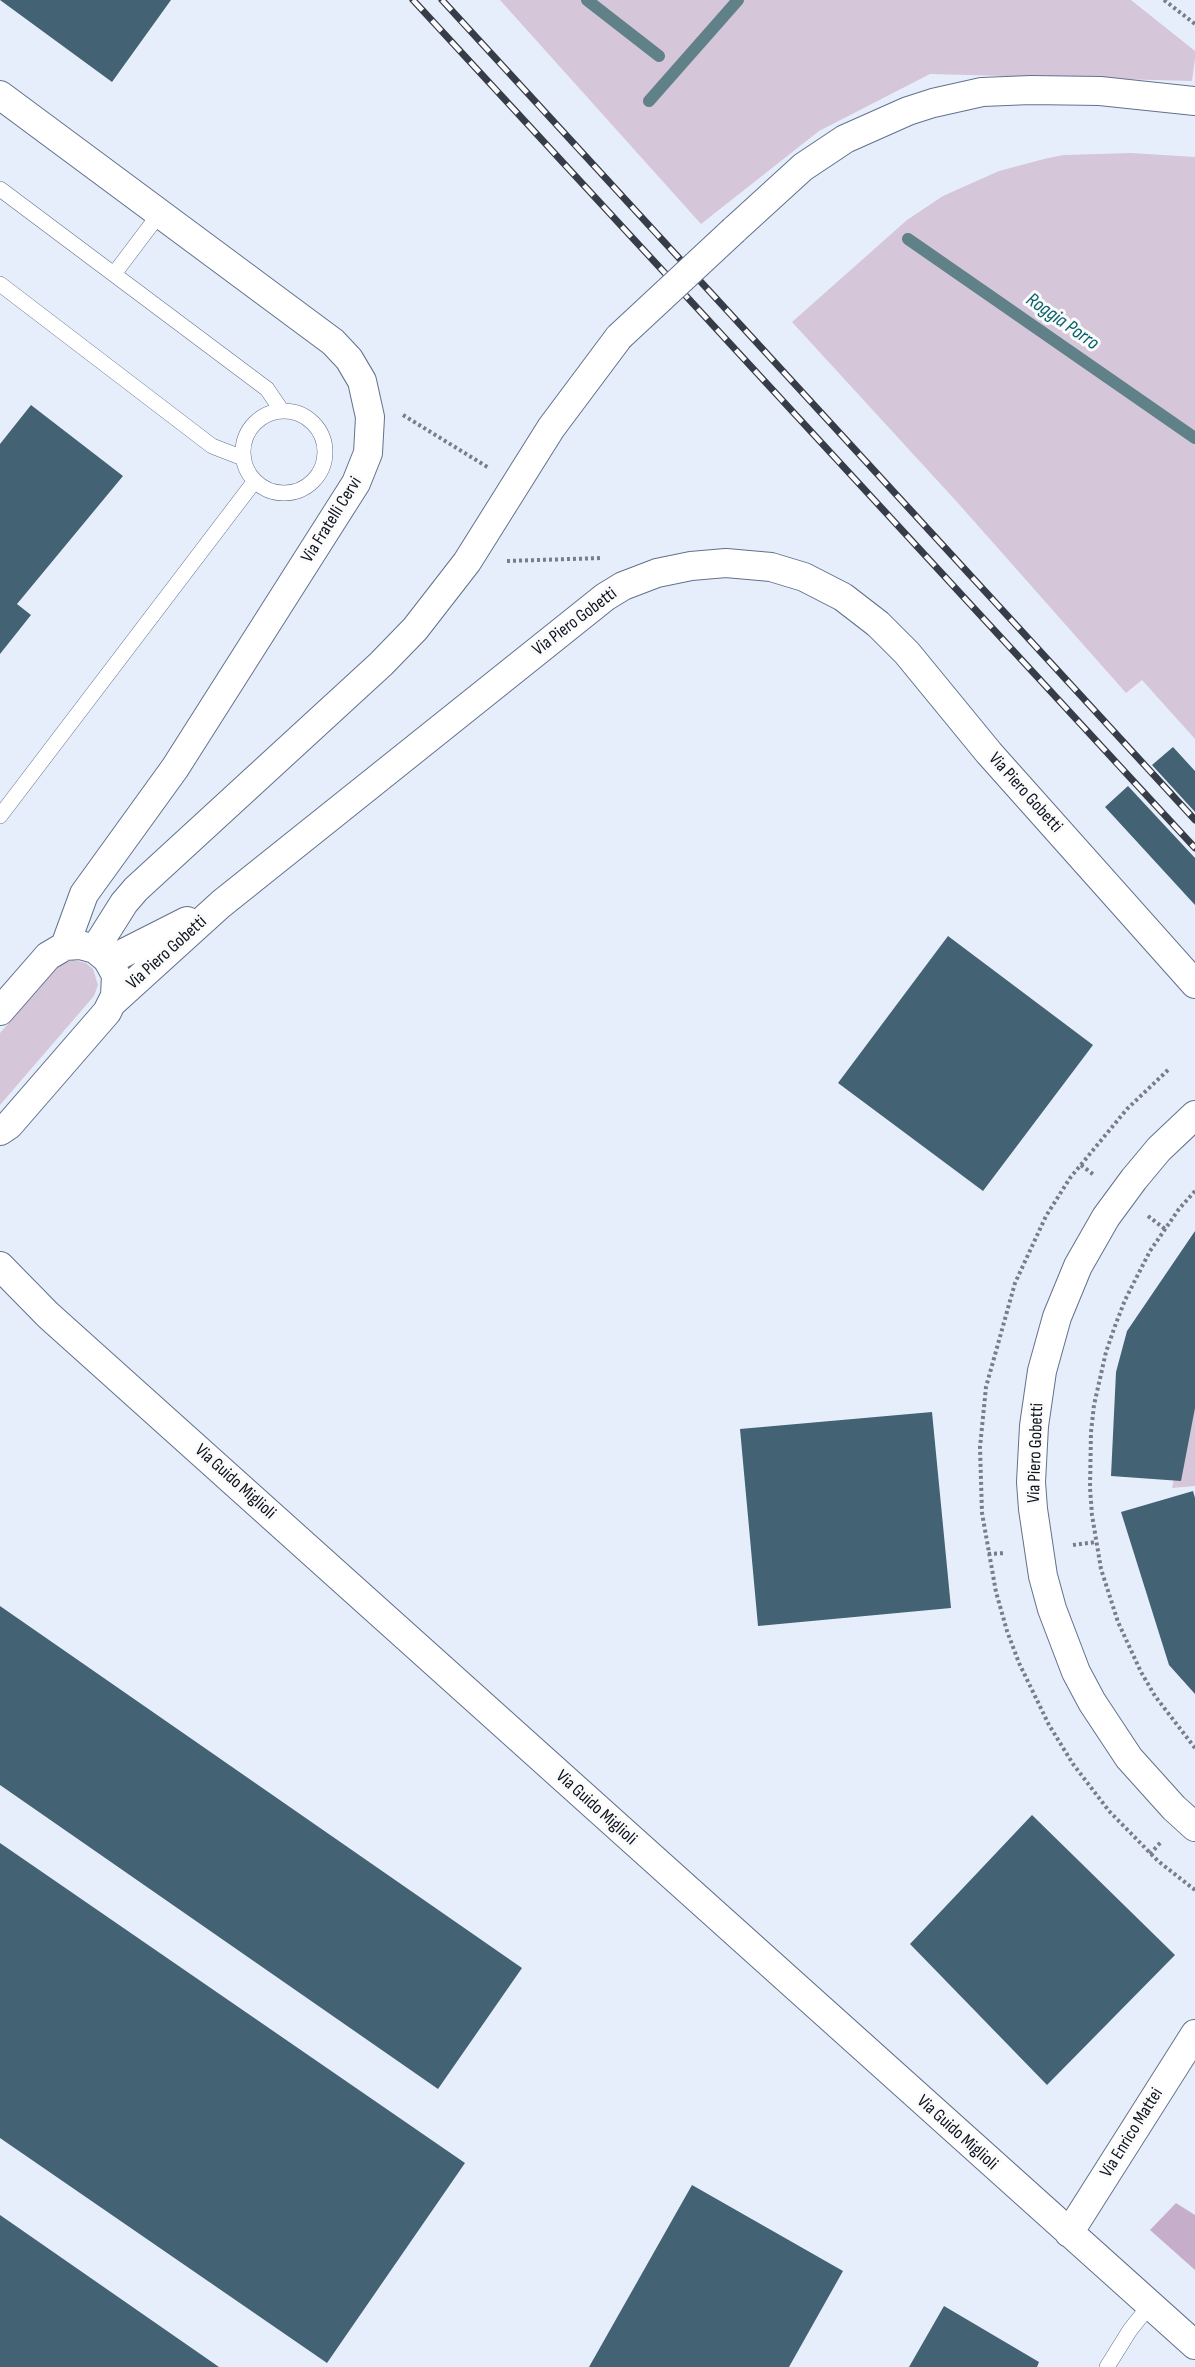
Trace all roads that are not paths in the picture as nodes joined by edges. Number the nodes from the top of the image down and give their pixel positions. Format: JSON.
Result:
{"nodes":[{"id":1,"x":0,"y":95,"type":"edge"},
{"id":2,"x":1195,"y":101,"type":"edge"},
{"id":3,"x":0,"y":189,"type":"edge"},
{"id":4,"x":160,"y":213,"type":"junction"},
{"id":5,"x":114,"y":274,"type":"junction"},
{"id":6,"x":0,"y":284,"type":"edge"},
{"id":7,"x":282,"y":411,"type":"junction"},
{"id":8,"x":243,"y":458,"type":"junction"},
{"id":9,"x":254,"y":482,"type":"junction"},
{"id":10,"x":0,"y":816,"type":"edge"},
{"id":11,"x":221,"y":904,"type":"junction"},
{"id":12,"x":65,"y":946,"type":"junction"},
{"id":13,"x":102,"y":955,"type":"junction"},
{"id":14,"x":1195,"y":984,"type":"edge"},
{"id":15,"x":113,"y":1002,"type":"junction"},
{"id":16,"x":0,"y":1011,"type":"edge"},
{"id":17,"x":1195,"y":1115,"type":"edge"},
{"id":18,"x":0,"y":1131,"type":"edge"},
{"id":19,"x":0,"y":1266,"type":"edge"},
{"id":20,"x":1195,"y":1827,"type":"edge"},
{"id":21,"x":1195,"y":2034,"type":"edge"},
{"id":22,"x":1069,"y":2233,"type":"junction"},
{"id":23,"x":1150,"y":2305,"type":"junction"},
{"id":24,"x":1195,"y":2345,"type":"edge"},
{"id":25,"x":1107,"y":2367,"type":"edge"}],
"edges":[{"from":1,"to":4,"type":"street","name":"Via Fratelli Cervi"},
{"from":2,"to":13,"type":"street","bridge":true},
{"from":3,"to":5,"type":"lane"},
{"from":4,"to":5,"type":"lane"},
{"from":4,"to":12,"type":"street","name":"Via Fratelli Cervi"},
{"from":5,"to":7,"type":"lane"},
{"from":6,"to":8,"type":"lane"},
{"from":7,"to":8,"type":"lane"},
{"from":7,"to":9,"type":"lane"},
{"from":8,"to":9,"type":"lane"},
{"from":9,"to":10,"type":"lane"},
{"from":11,"to":13,"type":"street","name":"Via Piero Gobetti"},
{"from":11,"to":14,"type":"street","name":"Via Piero Gobetti"},
{"from":11,"to":15,"type":"street","name":"Via Piero Gobetti"},
{"from":12,"to":13,"type":"street"},
{"from":12,"to":16,"type":"street"},
{"from":13,"to":15,"type":"street"},
{"from":15,"to":18,"type":"street","name":"Via Piero Gobetti"},
{"from":17,"to":20,"type":"street","name":"Via Piero Gobetti"},
{"from":19,"to":22,"type":"street","name":"Via Guido Miglioli"},
{"from":21,"to":22,"type":"street","name":"Via Enrico Mattei"},
{"from":22,"to":23,"type":"street","name":"Via Guido Miglioli"},
{"from":23,"to":24,"type":"street","name":"Via Guido Miglioli"},
{"from":23,"to":25,"type":"lane"}]}
